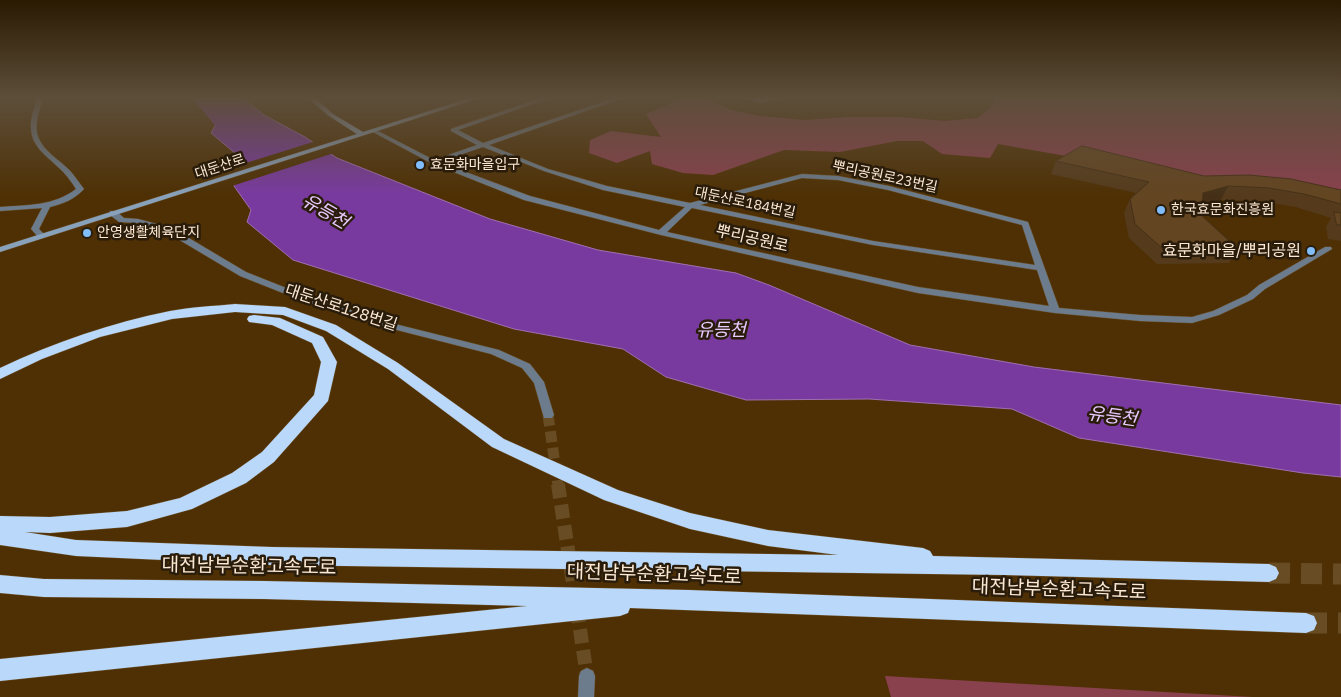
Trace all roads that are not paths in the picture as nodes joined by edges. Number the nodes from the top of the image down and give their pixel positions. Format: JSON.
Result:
{"nodes":[{"id":1,"x":33,"y":131,"type":"edge"},
{"id":2,"x":356,"y":131,"type":"edge"},
{"id":3,"x":374,"y":131,"type":"joint"},
{"id":4,"x":454,"y":131,"type":"edge"},
{"id":5,"x":529,"y":131,"type":"edge"},
{"id":6,"x":363,"y":135,"type":"junction"},
{"id":7,"x":485,"y":146,"type":"junction"},
{"id":8,"x":433,"y":162,"type":"junction"},
{"id":9,"x":691,"y":205,"type":"junction"},
{"id":10,"x":47,"y":206,"type":"junction"},
{"id":11,"x":0,"y":209,"type":"edge"},
{"id":12,"x":113,"y":213,"type":"junction"},
{"id":13,"x":661,"y":234,"type":"junction"},
{"id":14,"x":42,"y":236,"type":"junction"},
{"id":15,"x":1328,"y":249,"type":"dead end"},
{"id":16,"x":0,"y":250,"type":"edge"},
{"id":17,"x":1041,"y":268,"type":"junction"},
{"id":18,"x":1055,"y":310,"type":"junction"},
{"id":19,"x":0,"y":374,"type":"edge"},
{"id":20,"x":0,"y":386,"type":"edge"},
{"id":21,"x":548,"y":415,"type":"tunnel mouth"},
{"id":22,"x":0,"y":524,"type":"edge"},
{"id":23,"x":0,"y":537,"type":"edge"},
{"id":24,"x":1004,"y":566,"type":"junction"},
{"id":25,"x":1269,"y":573,"type":"tunnel mouth"},
{"id":26,"x":0,"y":584,"type":"edge"},
{"id":27,"x":689,"y":600,"type":"junction"},
{"id":28,"x":1306,"y":623,"type":"tunnel mouth"},
{"id":29,"x":0,"y":670,"type":"edge"},
{"id":30,"x":587,"y":676,"type":"tunnel mouth"},
{"id":31,"x":586,"y":697,"type":"edge"}],
"edges":[{"from":1,"to":10,"type":"street"},
{"from":2,"to":6,"type":"main road"},
{"from":3,"to":6,"type":"main road","name":"대둔산로"},
{"from":3,"to":8,"type":"street","name":"뿌리공원로"},
{"from":4,"to":7,"type":"street","name":"대둔산로184번길"},
{"from":5,"to":7,"type":"street"},
{"from":6,"to":12,"type":"main road","name":"대둔산로"},
{"from":7,"to":8,"type":"street"},
{"from":7,"to":9,"type":"street","name":"대둔산로184번길"},
{"from":8,"to":13,"type":"street","name":"뿌리공원로"},
{"from":9,"to":13,"type":"street","name":"뿌리공원로23번길"},
{"from":9,"to":17,"type":"street","name":"대둔산로184번길"},
{"from":9,"to":17,"type":"street","name":"뿌리공원로23번길"},
{"from":10,"to":11,"type":"street"},
{"from":10,"to":14,"type":"street"},
{"from":12,"to":14,"type":"main road","name":"대둔산로"},
{"from":12,"to":21,"type":"street","name":"대둔산로128번길"},
{"from":13,"to":18,"type":"street","name":"뿌리공원로"},
{"from":14,"to":16,"type":"main road","name":"대둔산로"},
{"from":15,"to":18,"type":"street","name":"뿌리공원로"},
{"from":17,"to":18,"type":"street","name":"뿌리공원로23번길"},
{"from":19,"to":24,"type":"highway"},
{"from":20,"to":22,"type":"highway"},
{"from":23,"to":24,"type":"highway","name":"대전남부순환고속도로"},
{"from":24,"to":25,"type":"highway","name":"대전남부순환고속도로"},
{"from":26,"to":27,"type":"highway","name":"대전남부순환고속도로"},
{"from":27,"to":28,"type":"highway","name":"대전남부순환고속도로"},
{"from":27,"to":29,"type":"highway"},
{"from":30,"to":31,"type":"street"}]}
